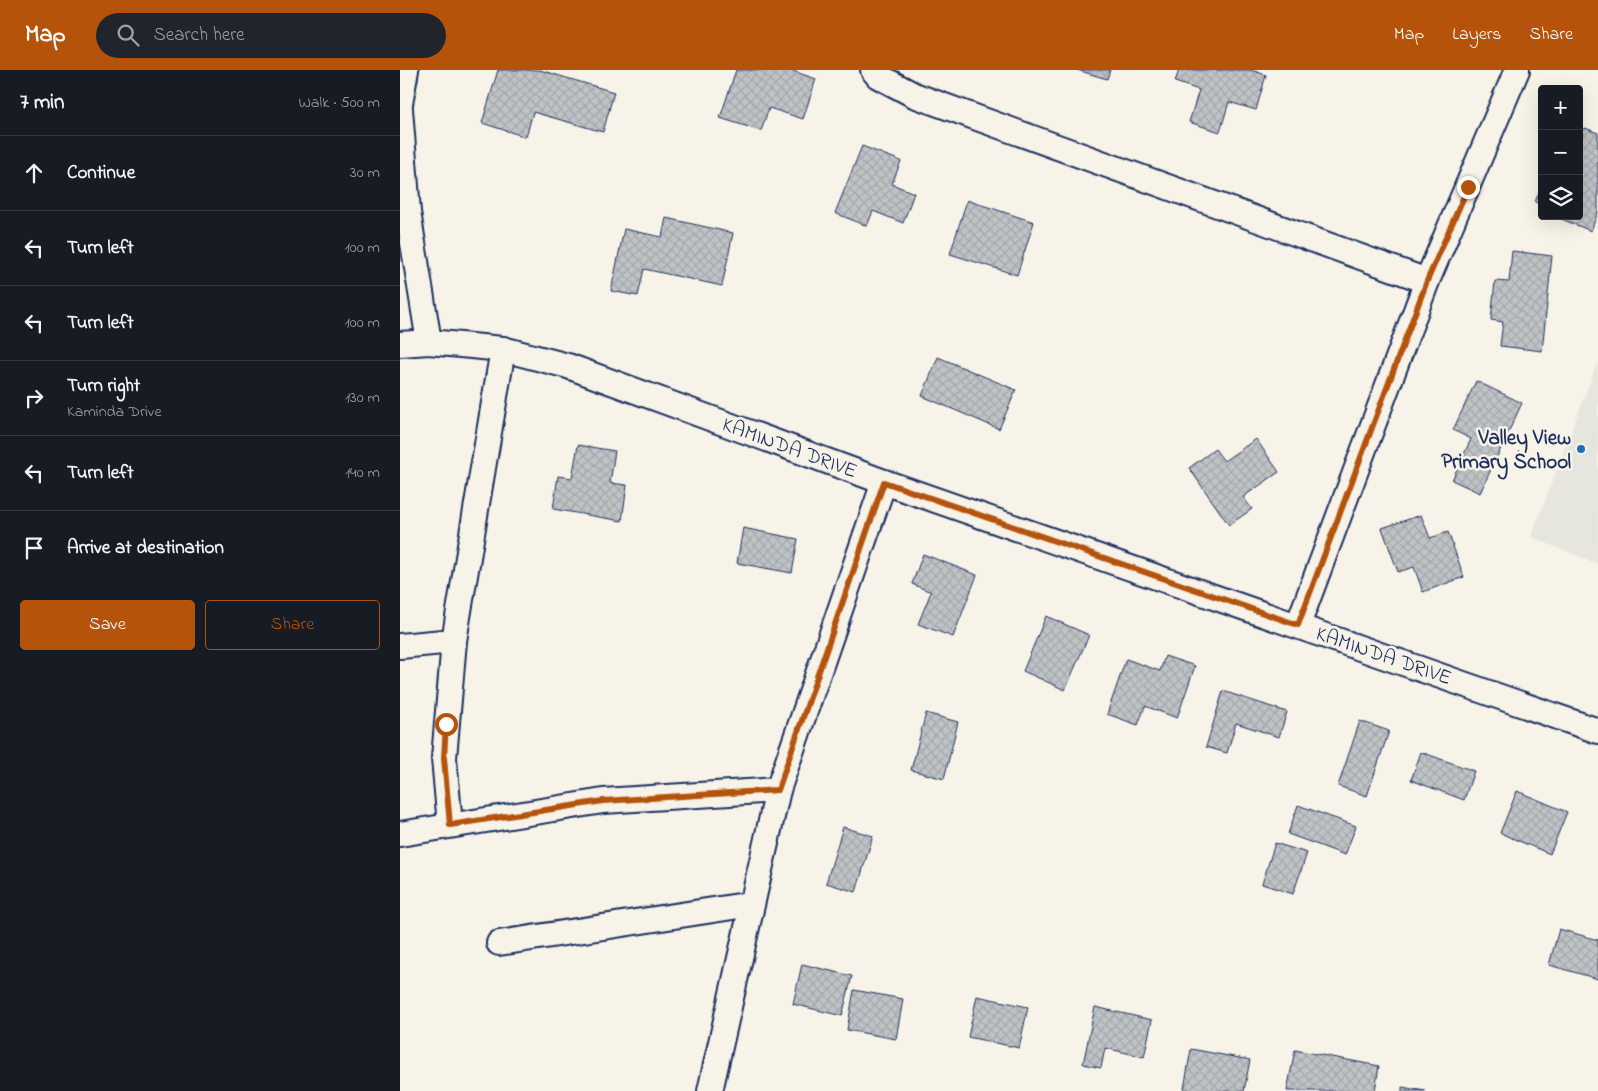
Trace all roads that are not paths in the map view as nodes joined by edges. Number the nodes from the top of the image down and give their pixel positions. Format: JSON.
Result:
{"nodes":[{"id":1,"x":406,"y":70,"type":"edge"},
{"id":2,"x":873,"y":70,"type":"edge"},
{"id":3,"x":1517,"y":70,"type":"edge"},
{"id":4,"x":400,"y":104,"type":"edge"},
{"id":5,"x":400,"y":109,"type":"edge"},
{"id":6,"x":1427,"y":281,"type":"junction"},
{"id":7,"x":429,"y":342,"type":"junction"},
{"id":8,"x":400,"y":344,"type":"edge"},
{"id":9,"x":503,"y":349,"type":"junction"},
{"id":10,"x":884,"y":482,"type":"junction"},
{"id":11,"x":1298,"y":625,"type":"junction"},
{"id":12,"x":454,"y":641,"type":"junction"},
{"id":13,"x":400,"y":646,"type":"edge"},
{"id":14,"x":1598,"y":730,"type":"edge"},
{"id":15,"x":778,"y":790,"type":"junction"},
{"id":16,"x":450,"y":825,"type":"junction"},
{"id":17,"x":400,"y":834,"type":"edge"},
{"id":18,"x":752,"y":904,"type":"junction"},
{"id":19,"x":499,"y":943,"type":"dead end"},
{"id":20,"x":710,"y":1091,"type":"edge"}],
"edges":[{"from":1,"to":4,"type":"street"},
{"from":2,"to":6,"type":"street"},
{"from":3,"to":6,"type":"street"},
{"from":5,"to":7,"type":"street"},
{"from":6,"to":11,"type":"street"},
{"from":7,"to":8,"type":"street","name":"KAMINDA DRIVE"},
{"from":7,"to":9,"type":"street","name":"KAMINDA DRIVE"},
{"from":9,"to":10,"type":"street","name":"KAMINDA DRIVE"},
{"from":9,"to":12,"type":"street"},
{"from":10,"to":11,"type":"street","name":"KAMINDA DRIVE"},
{"from":10,"to":15,"type":"street"},
{"from":11,"to":14,"type":"street","name":"KAMINDA DRIVE"},
{"from":12,"to":13,"type":"street"},
{"from":12,"to":16,"type":"street"},
{"from":15,"to":16,"type":"street"},
{"from":15,"to":18,"type":"street"},
{"from":16,"to":17,"type":"street"},
{"from":18,"to":19,"type":"street"},
{"from":18,"to":20,"type":"street"}]}
